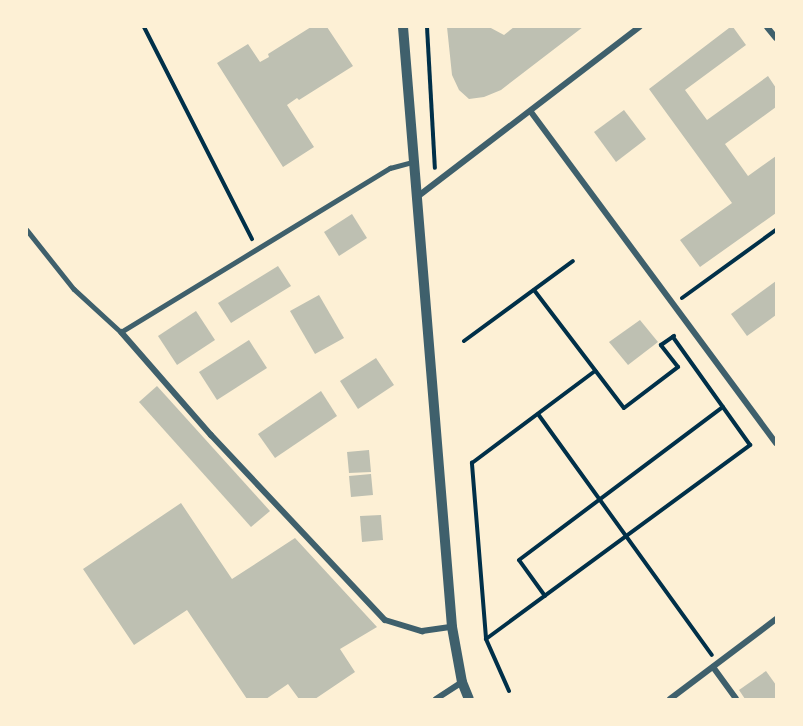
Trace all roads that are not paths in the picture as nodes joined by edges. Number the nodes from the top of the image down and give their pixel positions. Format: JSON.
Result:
{"nodes":[{"id":1,"x":403,"y":27,"type":"edge"},
{"id":2,"x":639,"y":27,"type":"edge"},
{"id":3,"x":767,"y":27,"type":"edge"},
{"id":4,"x":776,"y":38,"type":"edge"},
{"id":5,"x":531,"y":112,"type":"junction"},
{"id":6,"x":416,"y":161,"type":"junction"},
{"id":7,"x":417,"y":197,"type":"junction"},
{"id":8,"x":27,"y":230,"type":"edge"},
{"id":9,"x":120,"y":332,"type":"junction"},
{"id":10,"x":776,"y":443,"type":"edge"},
{"id":11,"x":776,"y":619,"type":"edge"},
{"id":12,"x":452,"y":627,"type":"junction"},
{"id":13,"x":715,"y":665,"type":"junction"},
{"id":14,"x":462,"y":682,"type":"junction"},
{"id":15,"x":436,"y":699,"type":"edge"},
{"id":16,"x":469,"y":699,"type":"edge"},
{"id":17,"x":670,"y":699,"type":"edge"},
{"id":18,"x":736,"y":699,"type":"edge"}],
"edges":[{"from":1,"to":6,"type":"street"},
{"from":2,"to":5,"type":"street"},
{"from":3,"to":4,"type":"street"},
{"from":5,"to":7,"type":"street"},
{"from":5,"to":10,"type":"street"},
{"from":6,"to":7,"type":"street"},
{"from":6,"to":9,"type":"lane"},
{"from":7,"to":12,"type":"street"},
{"from":8,"to":9,"type":"lane"},
{"from":9,"to":12,"type":"street"},
{"from":11,"to":13,"type":"street"},
{"from":12,"to":14,"type":"street"},
{"from":13,"to":17,"type":"street"},
{"from":13,"to":18,"type":"street"},
{"from":14,"to":15,"type":"street"},
{"from":14,"to":16,"type":"street"}]}
